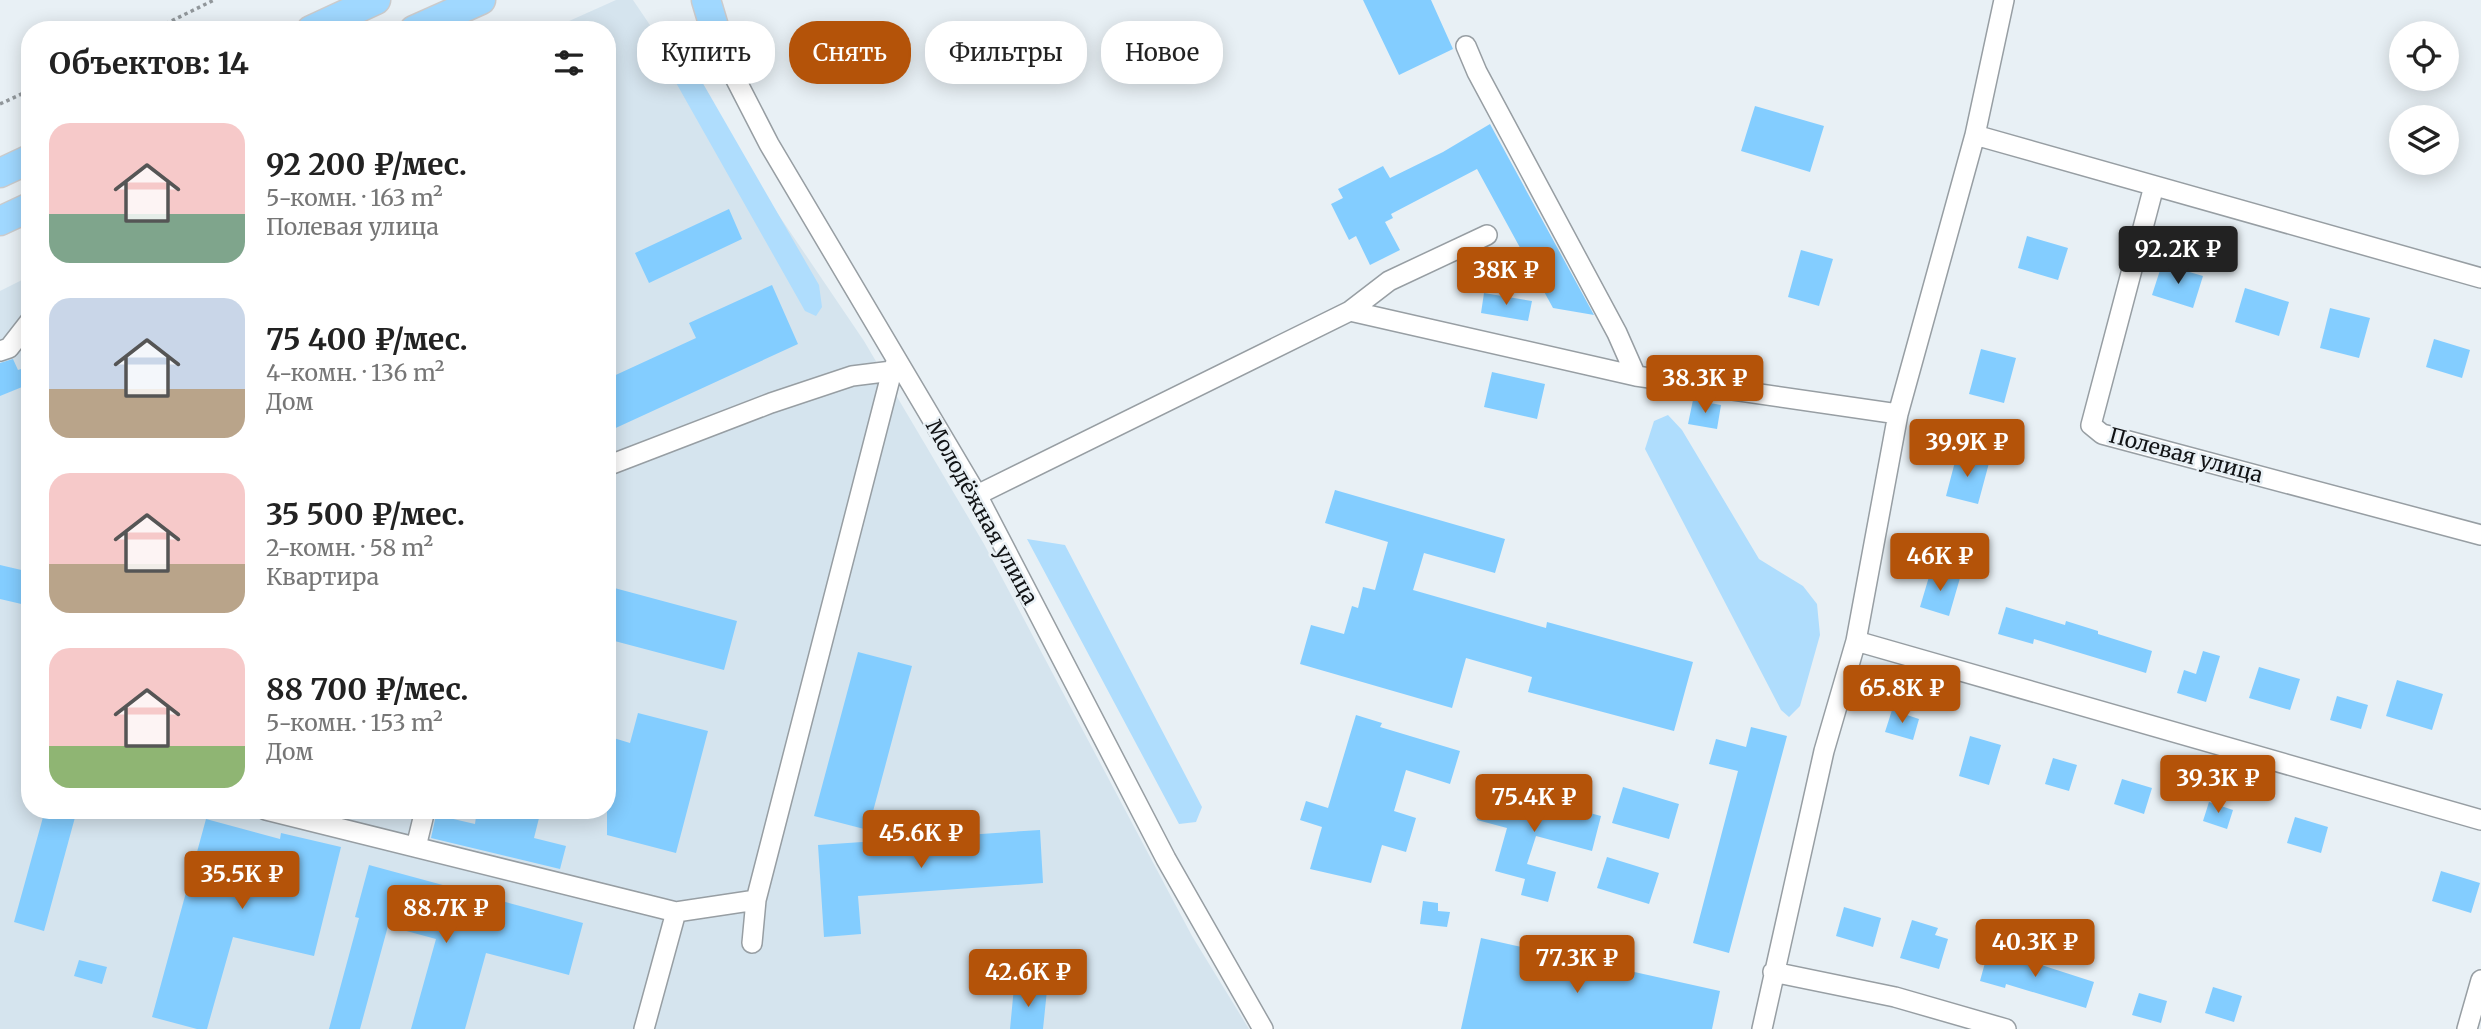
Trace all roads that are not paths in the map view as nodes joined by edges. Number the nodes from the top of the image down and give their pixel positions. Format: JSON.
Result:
{"nodes":[{"id":1,"x":376,"y":0,"type":"edge"},
{"id":2,"x":481,"y":0,"type":"edge"},
{"id":3,"x":694,"y":0,"type":"edge"},
{"id":4,"x":706,"y":0,"type":"edge"},
{"id":5,"x":2004,"y":0,"type":"edge"},
{"id":6,"x":330,"y":21,"type":"edge"},
{"id":7,"x":434,"y":21,"type":"edge"},
{"id":8,"x":705,"y":21,"type":"edge"},
{"id":9,"x":712,"y":21,"type":"edge"},
{"id":10,"x":1466,"y":46,"type":"dead end"},
{"id":11,"x":738,"y":84,"type":"edge"},
{"id":12,"x":1975,"y":135,"type":"junction"},
{"id":13,"x":21,"y":163,"type":"edge"},
{"id":14,"x":0,"y":173,"type":"edge"},
{"id":15,"x":2154,"y":186,"type":"junction"},
{"id":16,"x":21,"y":210,"type":"edge"},
{"id":17,"x":0,"y":221,"type":"edge"},
{"id":18,"x":1487,"y":235,"type":"dead end"},
{"id":19,"x":2481,"y":278,"type":"edge"},
{"id":20,"x":1350,"y":311,"type":"junction"},
{"id":21,"x":21,"y":333,"type":"edge"},
{"id":22,"x":0,"y":351,"type":"edge"},
{"id":23,"x":894,"y":366,"type":"junction"},
{"id":24,"x":1636,"y":376,"type":"junction"},
{"id":25,"x":1898,"y":414,"type":"junction"},
{"id":26,"x":616,"y":463,"type":"edge"},
{"id":27,"x":976,"y":495,"type":"junction"},
{"id":28,"x":2481,"y":535,"type":"edge"},
{"id":29,"x":1856,"y":641,"type":"junction"},
{"id":30,"x":302,"y":819,"type":"edge"},
{"id":31,"x":423,"y":819,"type":"edge"},
{"id":32,"x":2481,"y":820,"type":"edge"},
{"id":33,"x":416,"y":848,"type":"junction"},
{"id":34,"x":756,"y":900,"type":"junction"},
{"id":35,"x":676,"y":912,"type":"junction"},
{"id":36,"x":752,"y":943,"type":"dead end"},
{"id":37,"x":1773,"y":972,"type":"junction"},
{"id":38,"x":2481,"y":981,"type":"edge"},
{"id":39,"x":644,"y":1029,"type":"edge"},
{"id":40,"x":1263,"y":1029,"type":"edge"},
{"id":41,"x":1762,"y":1029,"type":"edge"},
{"id":42,"x":2006,"y":1029,"type":"edge"},
{"id":43,"x":2466,"y":1029,"type":"edge"}],
"edges":[{"from":1,"to":6,"type":"highway"},
{"from":2,"to":7,"type":"highway"},
{"from":3,"to":8,"type":"street","name":"Молодёжная улица"},
{"from":4,"to":9,"type":"highway"},
{"from":5,"to":12,"type":"street"},
{"from":10,"to":24,"type":"street"},
{"from":11,"to":23,"type":"street","name":"Молодёжная улица"},
{"from":12,"to":15,"type":"street"},
{"from":12,"to":25,"type":"street"},
{"from":13,"to":14,"type":"highway"},
{"from":15,"to":19,"type":"street"},
{"from":15,"to":28,"type":"street","name":"Полевая улица"},
{"from":16,"to":17,"type":"highway"},
{"from":18,"to":20,"type":"street"},
{"from":20,"to":24,"type":"street"},
{"from":20,"to":27,"type":"street"},
{"from":21,"to":22,"type":"street"},
{"from":23,"to":26,"type":"street"},
{"from":23,"to":27,"type":"street","name":"Молодёжная улица"},
{"from":23,"to":34,"type":"street"},
{"from":24,"to":25,"type":"street"},
{"from":25,"to":29,"type":"street"},
{"from":27,"to":40,"type":"street","name":"Молодёжная улица"},
{"from":29,"to":32,"type":"street"},
{"from":29,"to":37,"type":"street"},
{"from":30,"to":33,"type":"street"},
{"from":31,"to":33,"type":"street"},
{"from":33,"to":35,"type":"street"},
{"from":34,"to":35,"type":"street"},
{"from":34,"to":36,"type":"street"},
{"from":35,"to":39,"type":"street"},
{"from":37,"to":41,"type":"street"},
{"from":37,"to":42,"type":"street"},
{"from":38,"to":43,"type":"street"}]}
